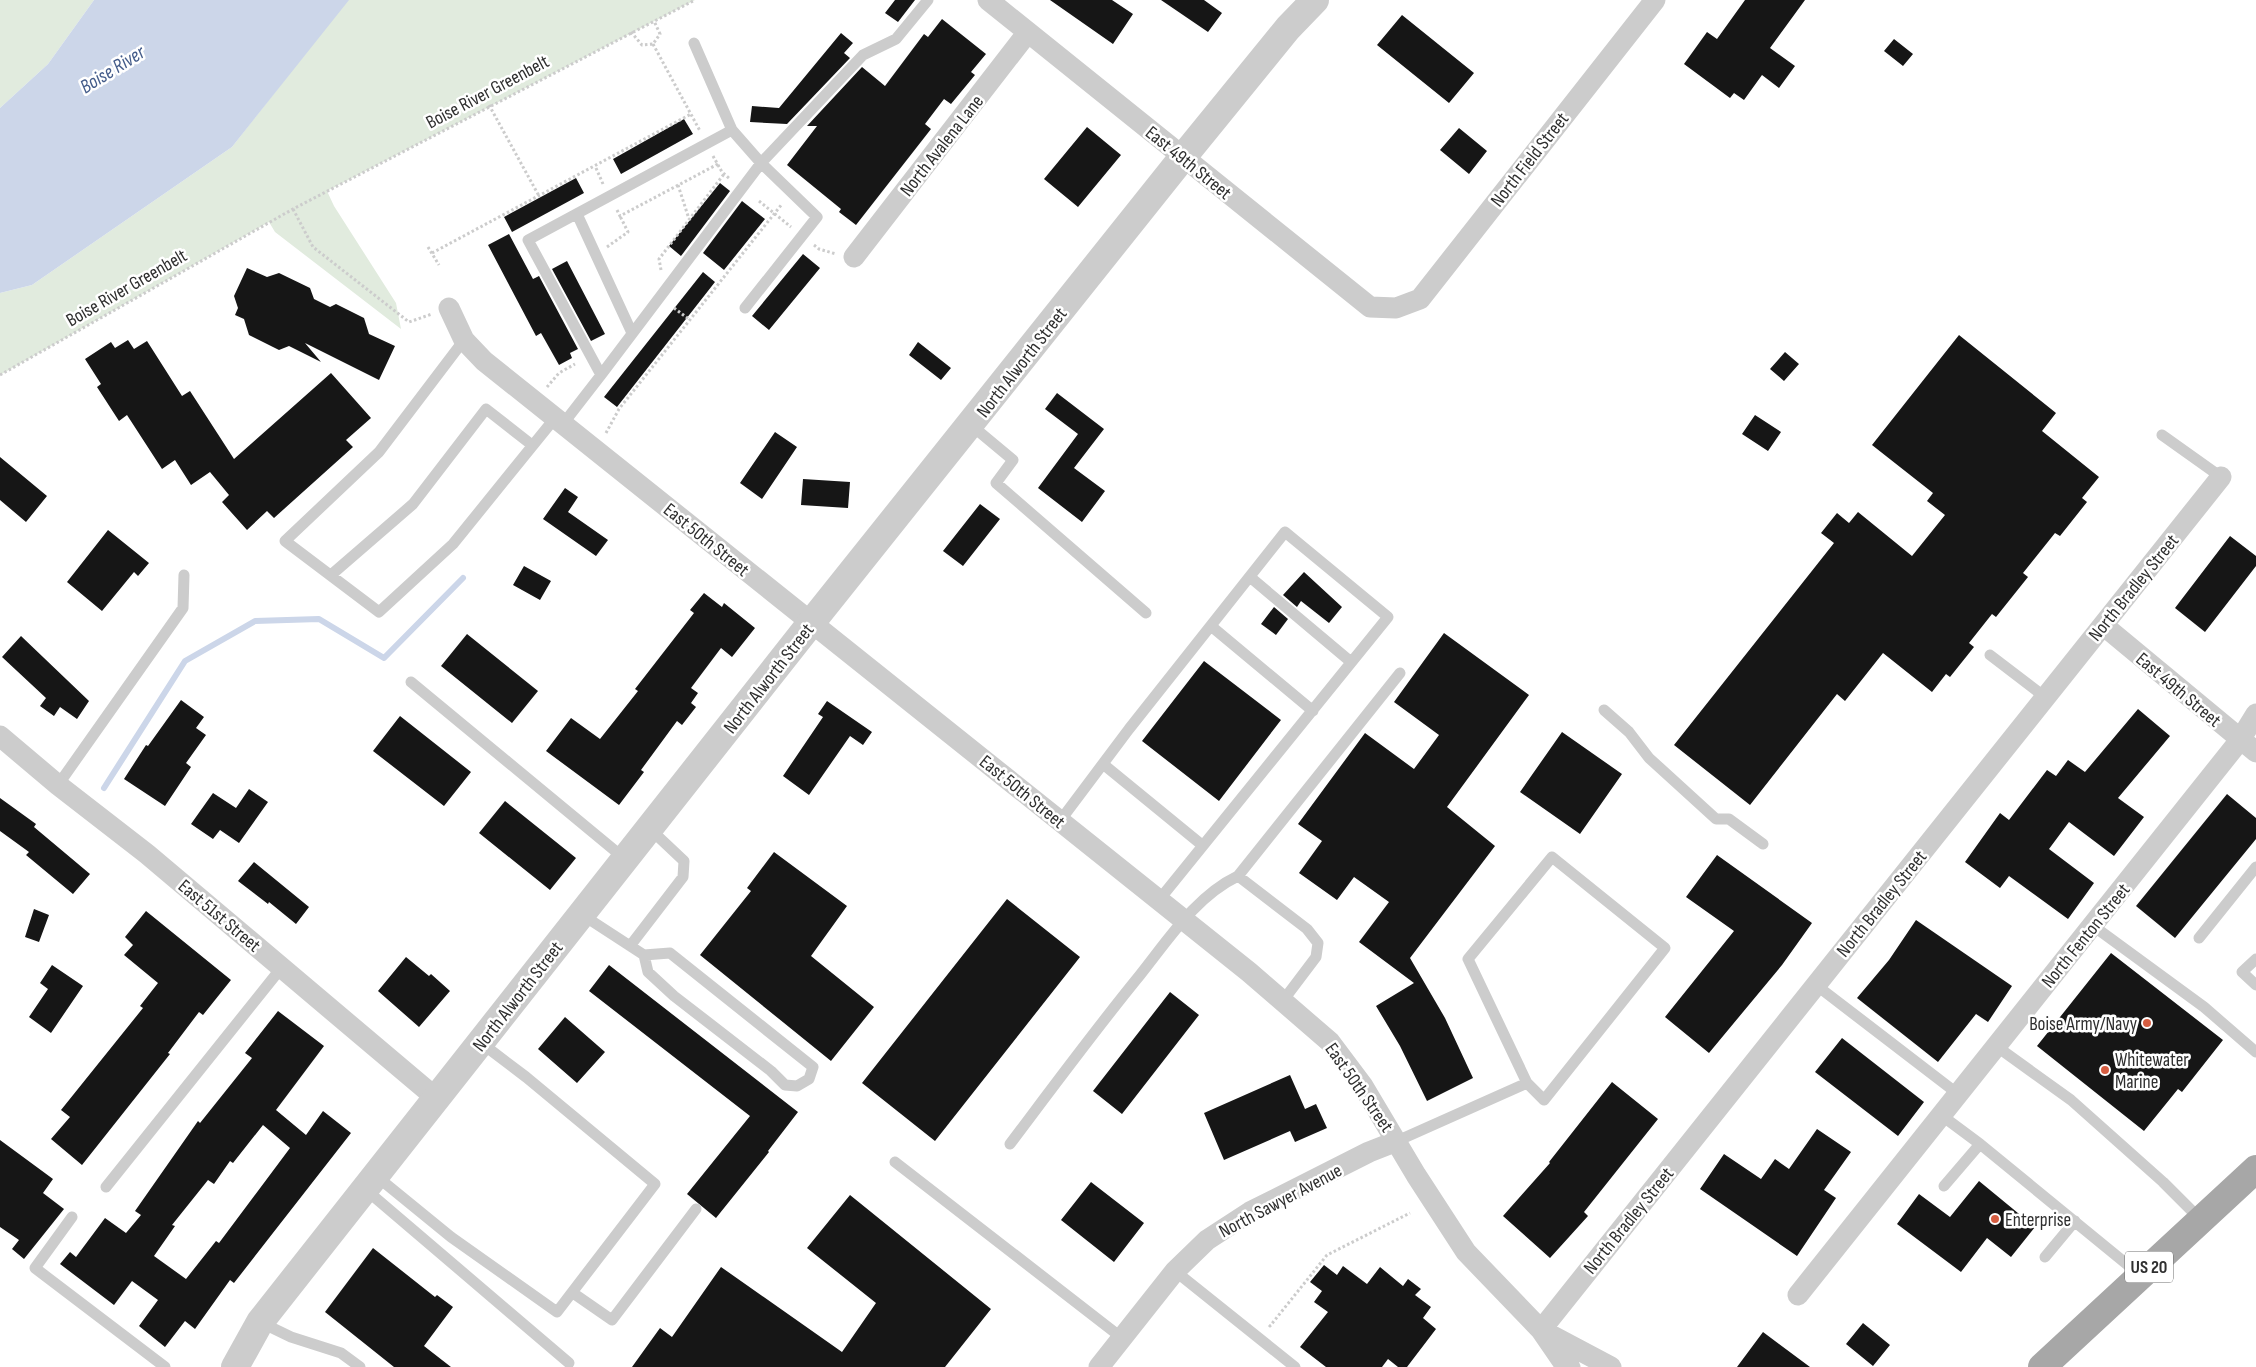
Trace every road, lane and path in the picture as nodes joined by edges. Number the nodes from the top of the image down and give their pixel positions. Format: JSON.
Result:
{"nodes":[{"id":1,"x":695,"y":0,"type":"edge"},
{"id":2,"x":928,"y":0,"type":"edge"},
{"id":3,"x":988,"y":0,"type":"edge"},
{"id":4,"x":1315,"y":0,"type":"edge"},
{"id":5,"x":1655,"y":0,"type":"edge"},
{"id":6,"x":654,"y":20,"type":"junction"},
{"id":7,"x":631,"y":32,"type":"junction"},
{"id":8,"x":1028,"y":32,"type":"junction"},
{"id":9,"x":694,"y":43,"type":"dead end"},
{"id":10,"x":653,"y":44,"type":"junction"},
{"id":11,"x":489,"y":106,"type":"junction"},
{"id":12,"x":691,"y":114,"type":"junction"},
{"id":13,"x":732,"y":130,"type":"junction"},
{"id":14,"x":701,"y":132,"type":"dead end"},
{"id":15,"x":712,"y":153,"type":"dead end"},
{"id":16,"x":1183,"y":157,"type":"junction"},
{"id":17,"x":761,"y":163,"type":"junction"},
{"id":18,"x":718,"y":164,"type":"junction"},
{"id":19,"x":596,"y":168,"type":"dead end"},
{"id":20,"x":724,"y":174,"type":"junction"},
{"id":21,"x":735,"y":182,"type":"dead end"},
{"id":22,"x":604,"y":184,"type":"dead end"},
{"id":23,"x":678,"y":185,"type":"junction"},
{"id":24,"x":539,"y":196,"type":"junction"},
{"id":25,"x":759,"y":201,"type":"dead end"},
{"id":26,"x":782,"y":204,"type":"dead end"},
{"id":27,"x":614,"y":205,"type":"dead end"},
{"id":28,"x":292,"y":209,"type":"junction"},
{"id":29,"x":577,"y":214,"type":"junction"},
{"id":30,"x":774,"y":214,"type":"junction"},
{"id":31,"x":620,"y":216,"type":"junction"},
{"id":32,"x":689,"y":219,"type":"junction"},
{"id":33,"x":794,"y":230,"type":"dead end"},
{"id":34,"x":814,"y":245,"type":"dead end"},
{"id":35,"x":428,"y":247,"type":"dead end"},
{"id":36,"x":603,"y":249,"type":"dead end"},
{"id":37,"x":432,"y":253,"type":"junction"},
{"id":38,"x":845,"y":256,"type":"joint"},
{"id":39,"x":439,"y":265,"type":"dead end"},
{"id":40,"x":660,"y":276,"type":"dead end"},
{"id":41,"x":449,"y":308,"type":"dead end"},
{"id":42,"x":674,"y":308,"type":"dead end"},
{"id":43,"x":746,"y":308,"type":"dead end"},
{"id":44,"x":1396,"y":308,"type":"joint"},
{"id":45,"x":690,"y":320,"type":"junction"},
{"id":46,"x":409,"y":322,"type":"dead end"},
{"id":47,"x":632,"y":332,"type":"junction"},
{"id":48,"x":464,"y":340,"type":"junction"},
{"id":49,"x":575,"y":364,"type":"dead end"},
{"id":50,"x":0,"y":375,"type":"edge"},
{"id":51,"x":601,"y":375,"type":"junction"},
{"id":52,"x":545,"y":389,"type":"dead end"},
{"id":53,"x":559,"y":421,"type":"junction"},
{"id":54,"x":971,"y":425,"type":"junction"},
{"id":55,"x":2162,"y":435,"type":"dead end"},
{"id":56,"x":605,"y":436,"type":"dead end"},
{"id":57,"x":532,"y":445,"type":"junction"},
{"id":58,"x":2221,"y":477,"type":"joint"},
{"id":59,"x":184,"y":575,"type":"dead end"},
{"id":60,"x":331,"y":575,"type":"junction"},
{"id":61,"x":1250,"y":577,"type":"junction"},
{"id":62,"x":1146,"y":613,"type":"dead end"},
{"id":63,"x":811,"y":622,"type":"junction"},
{"id":64,"x":2103,"y":625,"type":"junction"},
{"id":65,"x":1211,"y":626,"type":"junction"},
{"id":66,"x":1990,"y":655,"type":"dead end"},
{"id":67,"x":1351,"y":662,"type":"junction"},
{"id":68,"x":1400,"y":673,"type":"dead end"},
{"id":69,"x":411,"y":682,"type":"dead end"},
{"id":70,"x":2045,"y":697,"type":"junction"},
{"id":71,"x":1604,"y":710,"type":"dead end"},
{"id":72,"x":1313,"y":711,"type":"junction"},
{"id":73,"x":2256,"y":714,"type":"edge"},
{"id":74,"x":0,"y":736,"type":"edge"},
{"id":75,"x":2248,"y":746,"type":"edge"},
{"id":76,"x":1103,"y":764,"type":"junction"},
{"id":77,"x":58,"y":785,"type":"junction"},
{"id":78,"x":1060,"y":821,"type":"junction"},
{"id":79,"x":649,"y":828,"type":"junction"},
{"id":80,"x":1763,"y":844,"type":"dead end"},
{"id":81,"x":1202,"y":845,"type":"junction"},
{"id":82,"x":625,"y":859,"type":"junction"},
{"id":83,"x":2256,"y":868,"type":"edge"},
{"id":84,"x":1238,"y":876,"type":"junction"},
{"id":85,"x":1159,"y":900,"type":"junction"},
{"id":86,"x":581,"y":914,"type":"junction"},
{"id":87,"x":1184,"y":920,"type":"junction"},
{"id":88,"x":2092,"y":925,"type":"junction"},
{"id":89,"x":2199,"y":938,"type":"dead end"},
{"id":90,"x":630,"y":946,"type":"junction"},
{"id":91,"x":644,"y":955,"type":"junction"},
{"id":92,"x":2256,"y":959,"type":"edge"},
{"id":93,"x":282,"y":968,"type":"junction"},
{"id":94,"x":1816,"y":985,"type":"junction"},
{"id":95,"x":2256,"y":985,"type":"edge"},
{"id":96,"x":1282,"y":1002,"type":"junction"},
{"id":97,"x":480,"y":1042,"type":"junction"},
{"id":98,"x":1996,"y":1046,"type":"junction"},
{"id":99,"x":2256,"y":1052,"type":"edge"},
{"id":100,"x":1527,"y":1083,"type":"junction"},
{"id":101,"x":1958,"y":1094,"type":"junction"},
{"id":102,"x":436,"y":1098,"type":"junction"},
{"id":103,"x":1941,"y":1115,"type":"junction"},
{"id":104,"x":1397,"y":1141,"type":"junction"},
{"id":105,"x":1010,"y":1144,"type":"dead end"},
{"id":106,"x":1980,"y":1144,"type":"junction"},
{"id":107,"x":895,"y":1162,"type":"dead end"},
{"id":108,"x":2256,"y":1168,"type":"edge"},
{"id":109,"x":370,"y":1182,"type":"junction"},
{"id":110,"x":1944,"y":1186,"type":"dead end"},
{"id":111,"x":106,"y":1187,"type":"dead end"},
{"id":112,"x":696,"y":1209,"type":"dead end"},
{"id":113,"x":1410,"y":1214,"type":"dead end"},
{"id":114,"x":72,"y":1217,"type":"dead end"},
{"id":115,"x":2200,"y":1219,"type":"junction"},
{"id":116,"x":2075,"y":1222,"type":"junction"},
{"id":117,"x":2045,"y":1257,"type":"dead end"},
{"id":118,"x":1175,"y":1271,"type":"junction"},
{"id":119,"x":2140,"y":1275,"type":"junction"},
{"id":120,"x":573,"y":1293,"type":"junction"},
{"id":121,"x":1798,"y":1295,"type":"dead end"},
{"id":122,"x":1264,"y":1321,"type":"dead end"},
{"id":123,"x":260,"y":1322,"type":"junction"},
{"id":124,"x":1540,"y":1330,"type":"junction"},
{"id":125,"x":1122,"y":1338,"type":"junction"},
{"id":126,"x":569,"y":1363,"type":"dead end"},
{"id":127,"x":165,"y":1367,"type":"edge"},
{"id":128,"x":235,"y":1367,"type":"edge"},
{"id":129,"x":360,"y":1367,"type":"edge"},
{"id":130,"x":1099,"y":1367,"type":"edge"},
{"id":131,"x":1294,"y":1367,"type":"edge"},
{"id":132,"x":1570,"y":1367,"type":"edge"},
{"id":133,"x":1612,"y":1367,"type":"edge"},
{"id":134,"x":2042,"y":1367,"type":"edge"}],
"edges":[{"from":1,"to":6,"type":"path","name":"Boise River Greenbelt"},
{"from":2,"to":17,"type":"lane"},
{"from":3,"to":8,"type":"street","name":"East 49th Street"},
{"from":4,"to":16,"type":"street","name":"North Alworth Street"},
{"from":5,"to":44,"type":"street","name":"North Field Street"},
{"from":6,"to":7,"type":"path","name":"Boise River Greenbelt"},
{"from":6,"to":10,"type":"path"},
{"from":7,"to":10,"type":"path"},
{"from":7,"to":11,"type":"path","name":"Boise River Greenbelt"},
{"from":8,"to":16,"type":"street","name":"East 49th Street"},
{"from":8,"to":38,"type":"street","name":"North Avalena Lane"},
{"from":9,"to":13,"type":"lane"},
{"from":10,"to":12,"type":"path"},
{"from":11,"to":24,"type":"path"},
{"from":11,"to":28,"type":"path","name":"Boise River Greenbelt"},
{"from":12,"to":14,"type":"path"},
{"from":12,"to":24,"type":"path"},
{"from":13,"to":17,"type":"lane"},
{"from":13,"to":29,"type":"lane"},
{"from":15,"to":18,"type":"path"},
{"from":16,"to":44,"type":"street","name":"East 49th Street"},
{"from":16,"to":54,"type":"street","name":"North Alworth Street"},
{"from":17,"to":43,"type":"lane"},
{"from":17,"to":47,"type":"lane"},
{"from":18,"to":20,"type":"path"},
{"from":18,"to":23,"type":"path"},
{"from":19,"to":22,"type":"path"},
{"from":20,"to":21,"type":"path"},
{"from":20,"to":32,"type":"path"},
{"from":23,"to":31,"type":"path"},
{"from":23,"to":32,"type":"path"},
{"from":24,"to":37,"type":"path"},
{"from":25,"to":30,"type":"path"},
{"from":26,"to":30,"type":"path"},
{"from":27,"to":31,"type":"path"},
{"from":28,"to":46,"type":"path"},
{"from":28,"to":50,"type":"path","name":"Boise River Greenbelt"},
{"from":29,"to":47,"type":"lane"},
{"from":29,"to":51,"type":"lane"},
{"from":30,"to":33,"type":"path"},
{"from":30,"to":45,"type":"path"},
{"from":31,"to":36,"type":"path"},
{"from":32,"to":40,"type":"path"},
{"from":34,"to":38,"type":"path"},
{"from":35,"to":37,"type":"path"},
{"from":37,"to":39,"type":"path"},
{"from":41,"to":48,"type":"street","name":"East 50th Street"},
{"from":42,"to":45,"type":"path"},
{"from":45,"to":56,"type":"path"},
{"from":47,"to":51,"type":"lane"},
{"from":48,"to":53,"type":"street","name":"East 50th Street"},
{"from":48,"to":60,"type":"lane"},
{"from":49,"to":52,"type":"path"},
{"from":51,"to":53,"type":"lane"},
{"from":53,"to":57,"type":"lane"},
{"from":53,"to":63,"type":"street","name":"East 50th Street"},
{"from":54,"to":62,"type":"lane"},
{"from":54,"to":63,"type":"street","name":"North Alworth Street"},
{"from":55,"to":58,"type":"lane"},
{"from":57,"to":60,"type":"lane"},
{"from":57,"to":60,"type":"lane"},
{"from":58,"to":64,"type":"street","name":"North Bradley Street"},
{"from":59,"to":77,"type":"lane"},
{"from":61,"to":65,"type":"lane"},
{"from":61,"to":67,"type":"lane"},
{"from":61,"to":67,"type":"lane"},
{"from":63,"to":78,"type":"street","name":"East 50th Street"},
{"from":63,"to":79,"type":"street","name":"North Alworth Street"},
{"from":64,"to":70,"type":"street","name":"North Bradley Street"},
{"from":64,"to":75,"type":"street","name":"East 49th Street"},
{"from":65,"to":72,"type":"lane"},
{"from":65,"to":76,"type":"lane"},
{"from":66,"to":70,"type":"lane"},
{"from":67,"to":72,"type":"lane"},
{"from":68,"to":84,"type":"lane"},
{"from":69,"to":82,"type":"lane"},
{"from":70,"to":94,"type":"street","name":"North Bradley Street"},
{"from":71,"to":80,"type":"lane"},
{"from":72,"to":81,"type":"lane"},
{"from":73,"to":75,"type":"street","name":"North Fenton Street"},
{"from":74,"to":77,"type":"street","name":"East 51st Street"},
{"from":75,"to":88,"type":"street","name":"North Fenton Street"},
{"from":76,"to":78,"type":"lane"},
{"from":76,"to":81,"type":"lane"},
{"from":77,"to":93,"type":"street","name":"East 51st Street"},
{"from":78,"to":85,"type":"street","name":"East 50th Street"},
{"from":79,"to":82,"type":"street","name":"North Alworth Street"},
{"from":79,"to":90,"type":"lane"},
{"from":81,"to":85,"type":"lane"},
{"from":82,"to":86,"type":"street","name":"North Alworth Street"},
{"from":83,"to":89,"type":"lane"},
{"from":84,"to":87,"type":"lane"},
{"from":84,"to":96,"type":"lane"},
{"from":85,"to":87,"type":"street","name":"East 50th Street"},
{"from":86,"to":90,"type":"lane"},
{"from":86,"to":97,"type":"street","name":"North Alworth Street"},
{"from":87,"to":96,"type":"street","name":"East 50th Street"},
{"from":87,"to":105,"type":"lane"},
{"from":88,"to":98,"type":"street","name":"North Fenton Street"},
{"from":88,"to":99,"type":"lane"},
{"from":90,"to":91,"type":"lane"},
{"from":91,"to":91,"type":"lane"},
{"from":92,"to":95,"type":"lane"},
{"from":93,"to":102,"type":"street","name":"East 51st Street"},
{"from":93,"to":111,"type":"lane"},
{"from":94,"to":101,"type":"lane"},
{"from":94,"to":124,"type":"street","name":"North Bradley Street"},
{"from":96,"to":104,"type":"street","name":"East 50th Street"},
{"from":97,"to":102,"type":"street","name":"North Alworth Street"},
{"from":97,"to":120,"type":"lane"},
{"from":98,"to":101,"type":"street","name":"North Fenton Street"},
{"from":98,"to":115,"type":"lane"},
{"from":100,"to":100,"type":"lane"},
{"from":100,"to":104,"type":"lane"},
{"from":101,"to":103,"type":"street","name":"North Fenton Street"},
{"from":102,"to":109,"type":"street","name":"North Alworth Street"},
{"from":103,"to":106,"type":"lane"},
{"from":103,"to":121,"type":"street","name":"North Fenton Street"},
{"from":104,"to":118,"type":"street","name":"North Sawyer Avenue"},
{"from":104,"to":124,"type":"street","name":"East 50th Street"},
{"from":106,"to":110,"type":"lane"},
{"from":106,"to":116,"type":"lane"},
{"from":107,"to":125,"type":"lane"},
{"from":108,"to":115,"type":"main road","number":"US 20"},
{"from":109,"to":120,"type":"lane"},
{"from":109,"to":123,"type":"street","name":"North Alworth Street"},
{"from":109,"to":126,"type":"lane"},
{"from":112,"to":120,"type":"lane"},
{"from":113,"to":122,"type":"path"},
{"from":114,"to":127,"type":"lane"},
{"from":115,"to":119,"type":"main road","number":"US 20"},
{"from":116,"to":117,"type":"lane"},
{"from":116,"to":119,"type":"lane"},
{"from":118,"to":125,"type":"street","name":"North Sawyer Avenue"},
{"from":118,"to":131,"type":"lane"},
{"from":119,"to":134,"type":"main road","number":"US 20"},
{"from":123,"to":128,"type":"street","name":"North Alworth Street"},
{"from":123,"to":129,"type":"lane"},
{"from":124,"to":132,"type":"street","name":"East 50th Street"},
{"from":124,"to":133,"type":"street","name":"East 50th Street"},
{"from":125,"to":130,"type":"street","name":"North Sawyer Avenue"}]}
